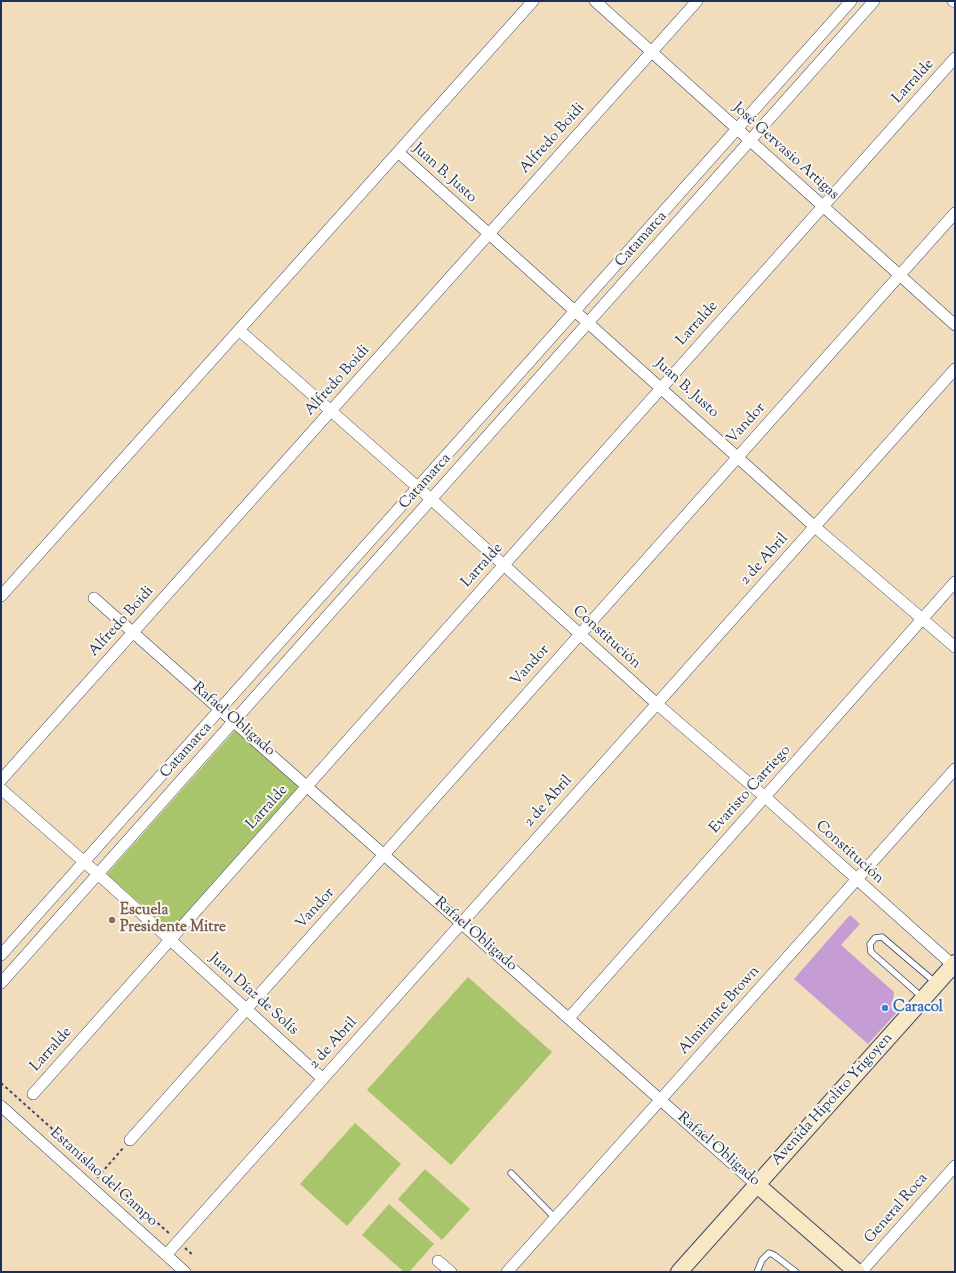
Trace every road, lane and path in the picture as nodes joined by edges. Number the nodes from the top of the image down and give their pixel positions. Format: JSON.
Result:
{"nodes":[{"id":1,"x":534,"y":1,"type":"edge"},
{"id":2,"x":595,"y":1,"type":"edge"},
{"id":3,"x":697,"y":1,"type":"edge"},
{"id":4,"x":851,"y":1,"type":"edge"},
{"id":5,"x":874,"y":1,"type":"edge"},
{"id":6,"x":651,"y":52,"type":"junction"},
{"id":7,"x":955,"y":58,"type":"edge"},
{"id":8,"x":738,"y":128,"type":"junction"},
{"id":9,"x":750,"y":140,"type":"junction"},
{"id":10,"x":398,"y":152,"type":"junction"},
{"id":11,"x":823,"y":206,"type":"junction"},
{"id":12,"x":955,"y":212,"type":"edge"},
{"id":13,"x":488,"y":234,"type":"junction"},
{"id":14,"x":899,"y":275,"type":"junction"},
{"id":15,"x":575,"y":310,"type":"junction"},
{"id":16,"x":588,"y":322,"type":"junction"},
{"id":17,"x":955,"y":325,"type":"edge"},
{"id":18,"x":239,"y":330,"type":"junction"},
{"id":19,"x":955,"y":369,"type":"edge"},
{"id":20,"x":662,"y":388,"type":"junction"},
{"id":21,"x":330,"y":411,"type":"junction"},
{"id":22,"x":738,"y":456,"type":"junction"},
{"id":23,"x":418,"y":488,"type":"junction"},
{"id":24,"x":431,"y":499,"type":"junction"},
{"id":25,"x":815,"y":526,"type":"junction"},
{"id":26,"x":504,"y":566,"type":"junction"},
{"id":27,"x":955,"y":582,"type":"edge"},
{"id":28,"x":1,"y":596,"type":"edge"},
{"id":29,"x":94,"y":598,"type":"dead end"},
{"id":30,"x":923,"y":619,"type":"junction"},
{"id":31,"x":133,"y":632,"type":"junction"},
{"id":32,"x":580,"y":634,"type":"junction"},
{"id":33,"x":955,"y":648,"type":"edge"},
{"id":34,"x":656,"y":704,"type":"junction"},
{"id":35,"x":220,"y":709,"type":"junction"},
{"id":36,"x":234,"y":721,"type":"junction"},
{"id":37,"x":955,"y":769,"type":"edge"},
{"id":38,"x":1,"y":780,"type":"edge"},
{"id":39,"x":307,"y":786,"type":"junction"},
{"id":40,"x":1,"y":789,"type":"edge"},
{"id":41,"x":765,"y":797,"type":"junction"},
{"id":42,"x":384,"y":854,"type":"junction"},
{"id":43,"x":84,"y":862,"type":"junction"},
{"id":44,"x":98,"y":874,"type":"junction"},
{"id":45,"x":857,"y":880,"type":"junction"},
{"id":46,"x":462,"y":924,"type":"junction"},
{"id":47,"x":170,"y":940,"type":"junction"},
{"id":48,"x":1,"y":955,"type":"edge"},
{"id":49,"x":954,"y":967,"type":"edge"},
{"id":50,"x":1,"y":983,"type":"edge"},
{"id":51,"x":936,"y":984,"type":"junction"},
{"id":52,"x":924,"y":998,"type":"junction"},
{"id":53,"x":247,"y":1009,"type":"junction"},
{"id":54,"x":569,"y":1018,"type":"junction"},
{"id":55,"x":323,"y":1079,"type":"junction"},
{"id":56,"x":1,"y":1083,"type":"edge"},
{"id":57,"x":33,"y":1094,"type":"dead end"},
{"id":58,"x":661,"y":1100,"type":"junction"},
{"id":59,"x":1,"y":1106,"type":"edge"},
{"id":60,"x":130,"y":1140,"type":"joint"},
{"id":61,"x":955,"y":1166,"type":"edge"},
{"id":62,"x":101,"y":1173,"type":"junction"},
{"id":63,"x":511,"y":1173,"type":"dead end"},
{"id":64,"x":90,"y":1186,"type":"junction"},
{"id":65,"x":760,"y":1188,"type":"junction"},
{"id":66,"x":556,"y":1218,"type":"junction"},
{"id":67,"x":178,"y":1242,"type":"junction"},
{"id":68,"x":166,"y":1255,"type":"junction"},
{"id":69,"x":194,"y":1256,"type":"dead end"},
{"id":70,"x":438,"y":1261,"type":"dead end"},
{"id":71,"x":185,"y":1272,"type":"edge"},
{"id":72,"x":451,"y":1272,"type":"edge"},
{"id":73,"x":507,"y":1272,"type":"edge"},
{"id":74,"x":679,"y":1272,"type":"edge"},
{"id":75,"x":690,"y":1272,"type":"edge"},
{"id":76,"x":757,"y":1272,"type":"edge"},
{"id":77,"x":796,"y":1272,"type":"edge"},
{"id":78,"x":857,"y":1272,"type":"edge"},
{"id":79,"x":861,"y":1272,"type":"edge"}],
"edges":[{"from":1,"to":10,"type":"street"},
{"from":2,"to":6,"type":"street","name":"José Gervasio Artigas"},
{"from":3,"to":6,"type":"street","name":"Alfredo Boidi"},
{"from":4,"to":8,"type":"street","name":"Catamarca"},
{"from":5,"to":9,"type":"street","name":"Catamarca"},
{"from":6,"to":8,"type":"street","name":"José Gervasio Artigas"},
{"from":6,"to":13,"type":"street","name":"Alfredo Boidi"},
{"from":7,"to":11,"type":"street","name":"Larralde"},
{"from":8,"to":9,"type":"street","name":"José Gervasio Artigas"},
{"from":8,"to":15,"type":"street","name":"Catamarca"},
{"from":9,"to":11,"type":"street","name":"José Gervasio Artigas"},
{"from":9,"to":16,"type":"street","name":"Catamarca"},
{"from":10,"to":13,"type":"street","name":"Juan B. Justo"},
{"from":10,"to":18,"type":"street"},
{"from":11,"to":14,"type":"street","name":"José Gervasio Artigas"},
{"from":11,"to":20,"type":"street","name":"Larralde"},
{"from":12,"to":14,"type":"street","name":"Vandor"},
{"from":13,"to":15,"type":"street","name":"Juan B. Justo"},
{"from":13,"to":21,"type":"street","name":"Alfredo Boidi"},
{"from":14,"to":17,"type":"street","name":"José Gervasio Artigas"},
{"from":14,"to":22,"type":"street","name":"Vandor"},
{"from":15,"to":16,"type":"street","name":"Juan B. Justo"},
{"from":15,"to":23,"type":"street","name":"Catamarca"},
{"from":16,"to":20,"type":"street","name":"Juan B. Justo"},
{"from":16,"to":24,"type":"street","name":"Catamarca"},
{"from":18,"to":21,"type":"street","name":"Constitución"},
{"from":18,"to":28,"type":"street"},
{"from":19,"to":25,"type":"street","name":"2 de Abril"},
{"from":20,"to":22,"type":"street","name":"Juan B. Justo"},
{"from":20,"to":26,"type":"street","name":"Larralde"},
{"from":21,"to":23,"type":"street","name":"Constitución"},
{"from":21,"to":31,"type":"street","name":"Alfredo Boidi"},
{"from":22,"to":25,"type":"street","name":"Juan B. Justo"},
{"from":22,"to":32,"type":"street","name":"Vandor"},
{"from":23,"to":24,"type":"street","name":"Constitución"},
{"from":23,"to":35,"type":"street","name":"Catamarca"},
{"from":24,"to":26,"type":"street","name":"Constitución"},
{"from":24,"to":36,"type":"street","name":"Catamarca"},
{"from":25,"to":30,"type":"street","name":"Juan B. Justo"},
{"from":25,"to":34,"type":"street","name":"2 de Abril"},
{"from":26,"to":32,"type":"street","name":"Constitución"},
{"from":26,"to":39,"type":"street","name":"Larralde"},
{"from":27,"to":30,"type":"street","name":"Evaristo Carriego"},
{"from":29,"to":31,"type":"street","name":"Rafael Obligado"},
{"from":30,"to":33,"type":"street","name":"Juan B. Justo"},
{"from":30,"to":41,"type":"street","name":"Evaristo Carriego"},
{"from":31,"to":35,"type":"street","name":"Rafael Obligado"},
{"from":31,"to":38,"type":"street","name":"Alfredo Boidi"},
{"from":32,"to":34,"type":"street","name":"Constitución"},
{"from":32,"to":42,"type":"street","name":"Vandor"},
{"from":34,"to":41,"type":"street","name":"Constitución"},
{"from":34,"to":46,"type":"street","name":"2 de Abril"},
{"from":35,"to":36,"type":"street","name":"Rafael Obligado"},
{"from":35,"to":43,"type":"street","name":"Catamarca"},
{"from":36,"to":39,"type":"street","name":"Rafael Obligado"},
{"from":36,"to":44,"type":"street","name":"Catamarca"},
{"from":37,"to":45,"type":"street","name":"Almirante Brown"},
{"from":39,"to":42,"type":"street","name":"Rafael Obligado"},
{"from":39,"to":47,"type":"street","name":"Larralde"},
{"from":40,"to":43,"type":"street","name":"Juan Díaz de Solís"},
{"from":41,"to":45,"type":"street","name":"Constitución"},
{"from":41,"to":54,"type":"street","name":"Evaristo Carriego"},
{"from":42,"to":46,"type":"street","name":"Rafael Obligado"},
{"from":42,"to":53,"type":"street","name":"Vandor"},
{"from":43,"to":44,"type":"street","name":"Juan Díaz de Solís"},
{"from":43,"to":48,"type":"street","name":"Catamarca"},
{"from":44,"to":47,"type":"street","name":"Juan Díaz de Solís"},
{"from":44,"to":50,"type":"street","name":"Catamarca"},
{"from":45,"to":49,"type":"street","name":"Constitución"},
{"from":45,"to":58,"type":"street","name":"Almirante Brown"},
{"from":46,"to":54,"type":"street","name":"Rafael Obligado"},
{"from":46,"to":55,"type":"street","name":"2 de Abril"},
{"from":47,"to":53,"type":"street","name":"Juan Díaz de Solís"},
{"from":47,"to":57,"type":"street","name":"Larralde"},
{"from":49,"to":51,"type":"main road","name":"Avenida Hipolito Yrigoyen"},
{"from":49,"to":65,"type":"main road","name":"Avenida Hipolito Yrigoyen"},
{"from":51,"to":52,"type":"main road","name":"Avenida Hipolito Yrigoyen"},
{"from":51,"to":52,"type":"lane"},
{"from":52,"to":65,"type":"main road","name":"Avenida Hipolito Yrigoyen"},
{"from":53,"to":55,"type":"street","name":"Juan Díaz de Solís"},
{"from":53,"to":60,"type":"street","name":"Vandor"},
{"from":54,"to":58,"type":"street","name":"Rafael Obligado"},
{"from":55,"to":67,"type":"street","name":"2 de Abril"},
{"from":56,"to":62,"type":"path"},
{"from":58,"to":65,"type":"street","name":"Rafael Obligado"},
{"from":58,"to":66,"type":"street","name":"Almirante Brown"},
{"from":59,"to":64,"type":"street","name":"Estanislao del Campo"},
{"from":60,"to":62,"type":"path"},
{"from":61,"to":79,"type":"street","name":"General Roca"},
{"from":62,"to":64,"type":"path"},
{"from":62,"to":67,"type":"path"},
{"from":63,"to":66,"type":"lane"},
{"from":64,"to":68,"type":"street","name":"Estanislao del Campo"},
{"from":65,"to":74,"type":"main road","name":"Avenida Hipolito Yrigoyen"},
{"from":65,"to":75,"type":"main road","name":"Avenida Hipolito Yrigoyen"},
{"from":65,"to":78,"type":"main road","name":"Rafael Obligado"},
{"from":66,"to":73,"type":"street","name":"Almirante Brown"},
{"from":67,"to":68,"type":"street","name":"2 de Abril"},
{"from":67,"to":69,"type":"path"},
{"from":68,"to":71,"type":"street","name":"Estanislao del Campo"},
{"from":70,"to":72,"type":"street"},
{"from":76,"to":77,"type":"lane"}]}
